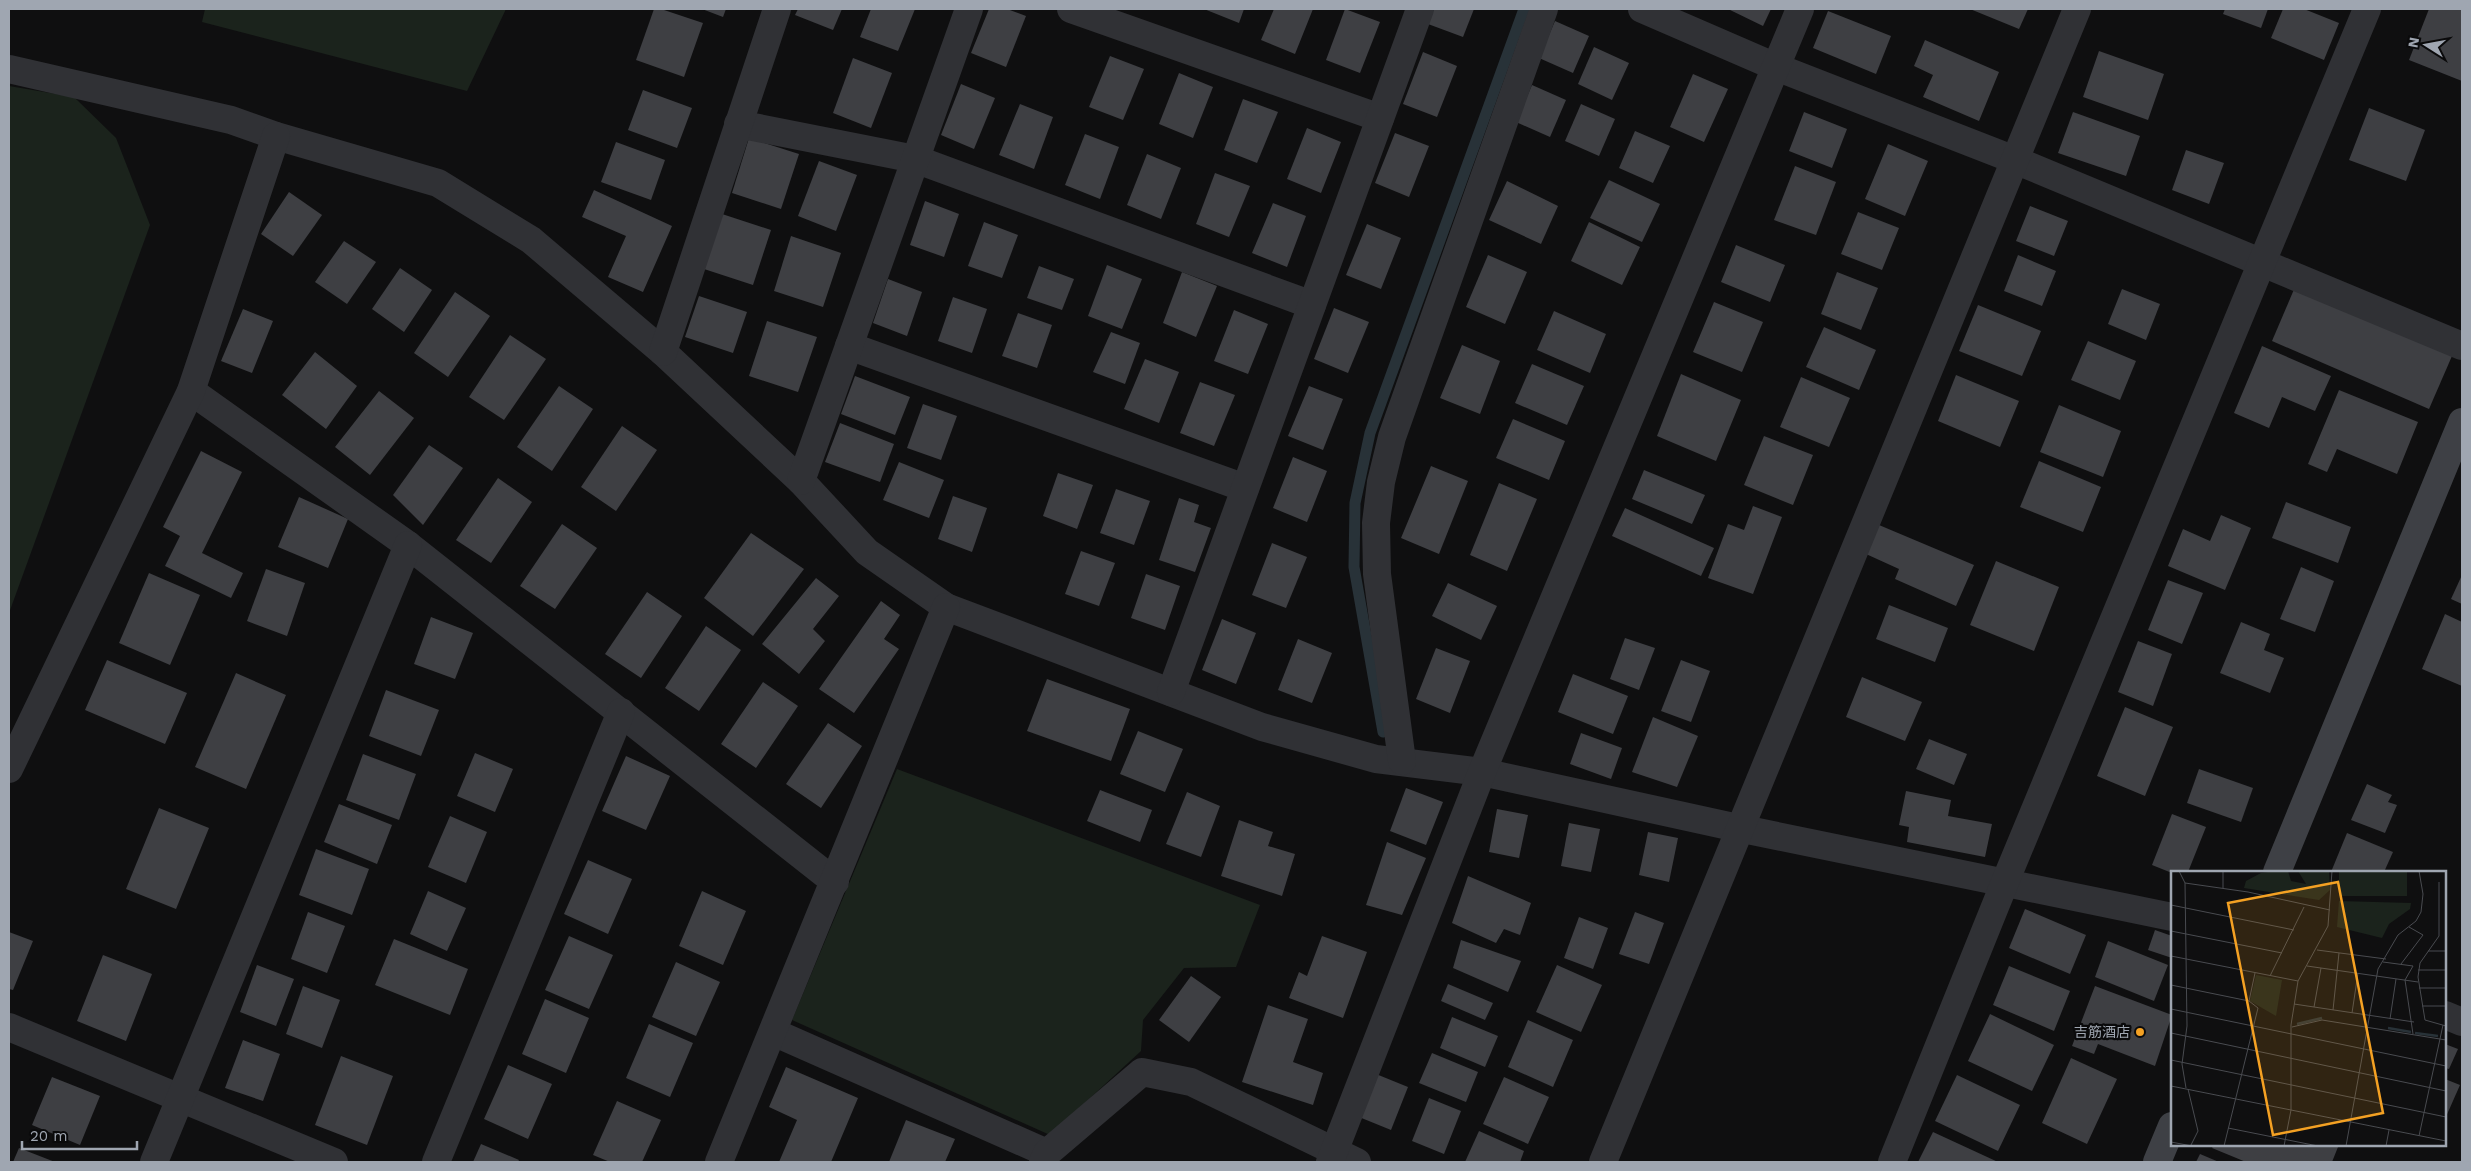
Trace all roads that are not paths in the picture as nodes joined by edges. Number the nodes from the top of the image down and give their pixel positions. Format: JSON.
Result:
{"nodes":[{"id":1,"x":777,"y":9,"type":"edge"},
{"id":2,"x":969,"y":9,"type":"edge"},
{"id":3,"x":1071,"y":9,"type":"edge"},
{"id":4,"x":1420,"y":9,"type":"edge"},
{"id":5,"x":1544,"y":9,"type":"edge"},
{"id":6,"x":1642,"y":9,"type":"edge"},
{"id":7,"x":1800,"y":9,"type":"edge"},
{"id":8,"x":2077,"y":9,"type":"edge"},
{"id":9,"x":2367,"y":9,"type":"edge"},
{"id":10,"x":1776,"y":67,"type":"junction"},
{"id":11,"x":9,"y":68,"type":"edge"},
{"id":12,"x":1380,"y":118,"type":"junction"},
{"id":13,"x":738,"y":124,"type":"junction"},
{"id":14,"x":276,"y":136,"type":"junction"},
{"id":15,"x":915,"y":159,"type":"junction"},
{"id":16,"x":2015,"y":160,"type":"junction"},
{"id":17,"x":2263,"y":262,"type":"junction"},
{"id":18,"x":1312,"y":305,"type":"junction"},
{"id":19,"x":849,"y":346,"type":"junction"},
{"id":20,"x":2462,"y":346,"type":"edge"},
{"id":21,"x":663,"y":352,"type":"junction"},
{"id":22,"x":191,"y":391,"type":"junction"},
{"id":23,"x":2462,"y":422,"type":"edge"},
{"id":24,"x":800,"y":481,"type":"junction"},
{"id":25,"x":1245,"y":488,"type":"junction"},
{"id":26,"x":408,"y":545,"type":"junction"},
{"id":27,"x":946,"y":607,"type":"junction"},
{"id":28,"x":1171,"y":692,"type":"junction"},
{"id":29,"x":621,"y":712,"type":"junction"},
{"id":30,"x":1402,"y":761,"type":"junction"},
{"id":31,"x":9,"y":769,"type":"edge"},
{"id":32,"x":1482,"y":772,"type":"junction"},
{"id":33,"x":1738,"y":828,"type":"junction"},
{"id":34,"x":2277,"y":871,"type":"edge"},
{"id":35,"x":835,"y":882,"type":"junction"},
{"id":36,"x":2005,"y":882,"type":"junction"},
{"id":37,"x":2171,"y":917,"type":"edge"},
{"id":38,"x":2446,"y":1014,"type":"edge"},
{"id":39,"x":2462,"y":1022,"type":"edge"},
{"id":40,"x":9,"y":1027,"type":"edge"},
{"id":41,"x":773,"y":1032,"type":"junction"},
{"id":42,"x":180,"y":1099,"type":"junction"},
{"id":43,"x":2171,"y":1128,"type":"edge"},
{"id":44,"x":1045,"y":1157,"type":"edge"},
{"id":45,"x":1340,"y":1159,"type":"edge"},
{"id":46,"x":154,"y":1162,"type":"edge"},
{"id":47,"x":334,"y":1162,"type":"edge"},
{"id":48,"x":436,"y":1162,"type":"edge"},
{"id":49,"x":719,"y":1162,"type":"edge"},
{"id":50,"x":1603,"y":1162,"type":"edge"},
{"id":51,"x":1892,"y":1162,"type":"edge"},
{"id":52,"x":2157,"y":1162,"type":"edge"}],
"edges":[{"from":1,"to":13,"type":"street"},
{"from":2,"to":15,"type":"street"},
{"from":3,"to":12,"type":"street"},
{"from":4,"to":12,"type":"street"},
{"from":5,"to":30,"type":"street"},
{"from":6,"to":10,"type":"street"},
{"from":7,"to":10,"type":"street"},
{"from":8,"to":16,"type":"street"},
{"from":9,"to":17,"type":"street"},
{"from":10,"to":16,"type":"street"},
{"from":10,"to":32,"type":"street"},
{"from":11,"to":14,"type":"street"},
{"from":12,"to":18,"type":"street"},
{"from":13,"to":15,"type":"street"},
{"from":13,"to":21,"type":"street"},
{"from":14,"to":21,"type":"street"},
{"from":14,"to":22,"type":"street"},
{"from":15,"to":18,"type":"street"},
{"from":15,"to":19,"type":"street"},
{"from":16,"to":17,"type":"street"},
{"from":16,"to":33,"type":"street"},
{"from":17,"to":20,"type":"street"},
{"from":17,"to":36,"type":"street"},
{"from":18,"to":25,"type":"street"},
{"from":19,"to":24,"type":"street"},
{"from":19,"to":25,"type":"street"},
{"from":21,"to":24,"type":"street"},
{"from":22,"to":26,"type":"street"},
{"from":22,"to":31,"type":"street"},
{"from":23,"to":34,"type":"street"},
{"from":24,"to":27,"type":"street"},
{"from":25,"to":28,"type":"street"},
{"from":26,"to":29,"type":"street"},
{"from":26,"to":42,"type":"street"},
{"from":27,"to":28,"type":"street"},
{"from":27,"to":35,"type":"street"},
{"from":28,"to":30,"type":"street"},
{"from":29,"to":35,"type":"street"},
{"from":29,"to":48,"type":"street"},
{"from":30,"to":32,"type":"street"},
{"from":32,"to":33,"type":"street"},
{"from":32,"to":45,"type":"street"},
{"from":33,"to":36,"type":"street"},
{"from":33,"to":50,"type":"street"},
{"from":35,"to":41,"type":"street"},
{"from":36,"to":37,"type":"street"},
{"from":36,"to":51,"type":"street"},
{"from":38,"to":39,"type":"street"},
{"from":40,"to":42,"type":"street"},
{"from":41,"to":44,"type":"street"},
{"from":41,"to":49,"type":"street"},
{"from":42,"to":46,"type":"street"},
{"from":42,"to":47,"type":"street"},
{"from":43,"to":52,"type":"street"},
{"from":44,"to":45,"type":"street"}]}
